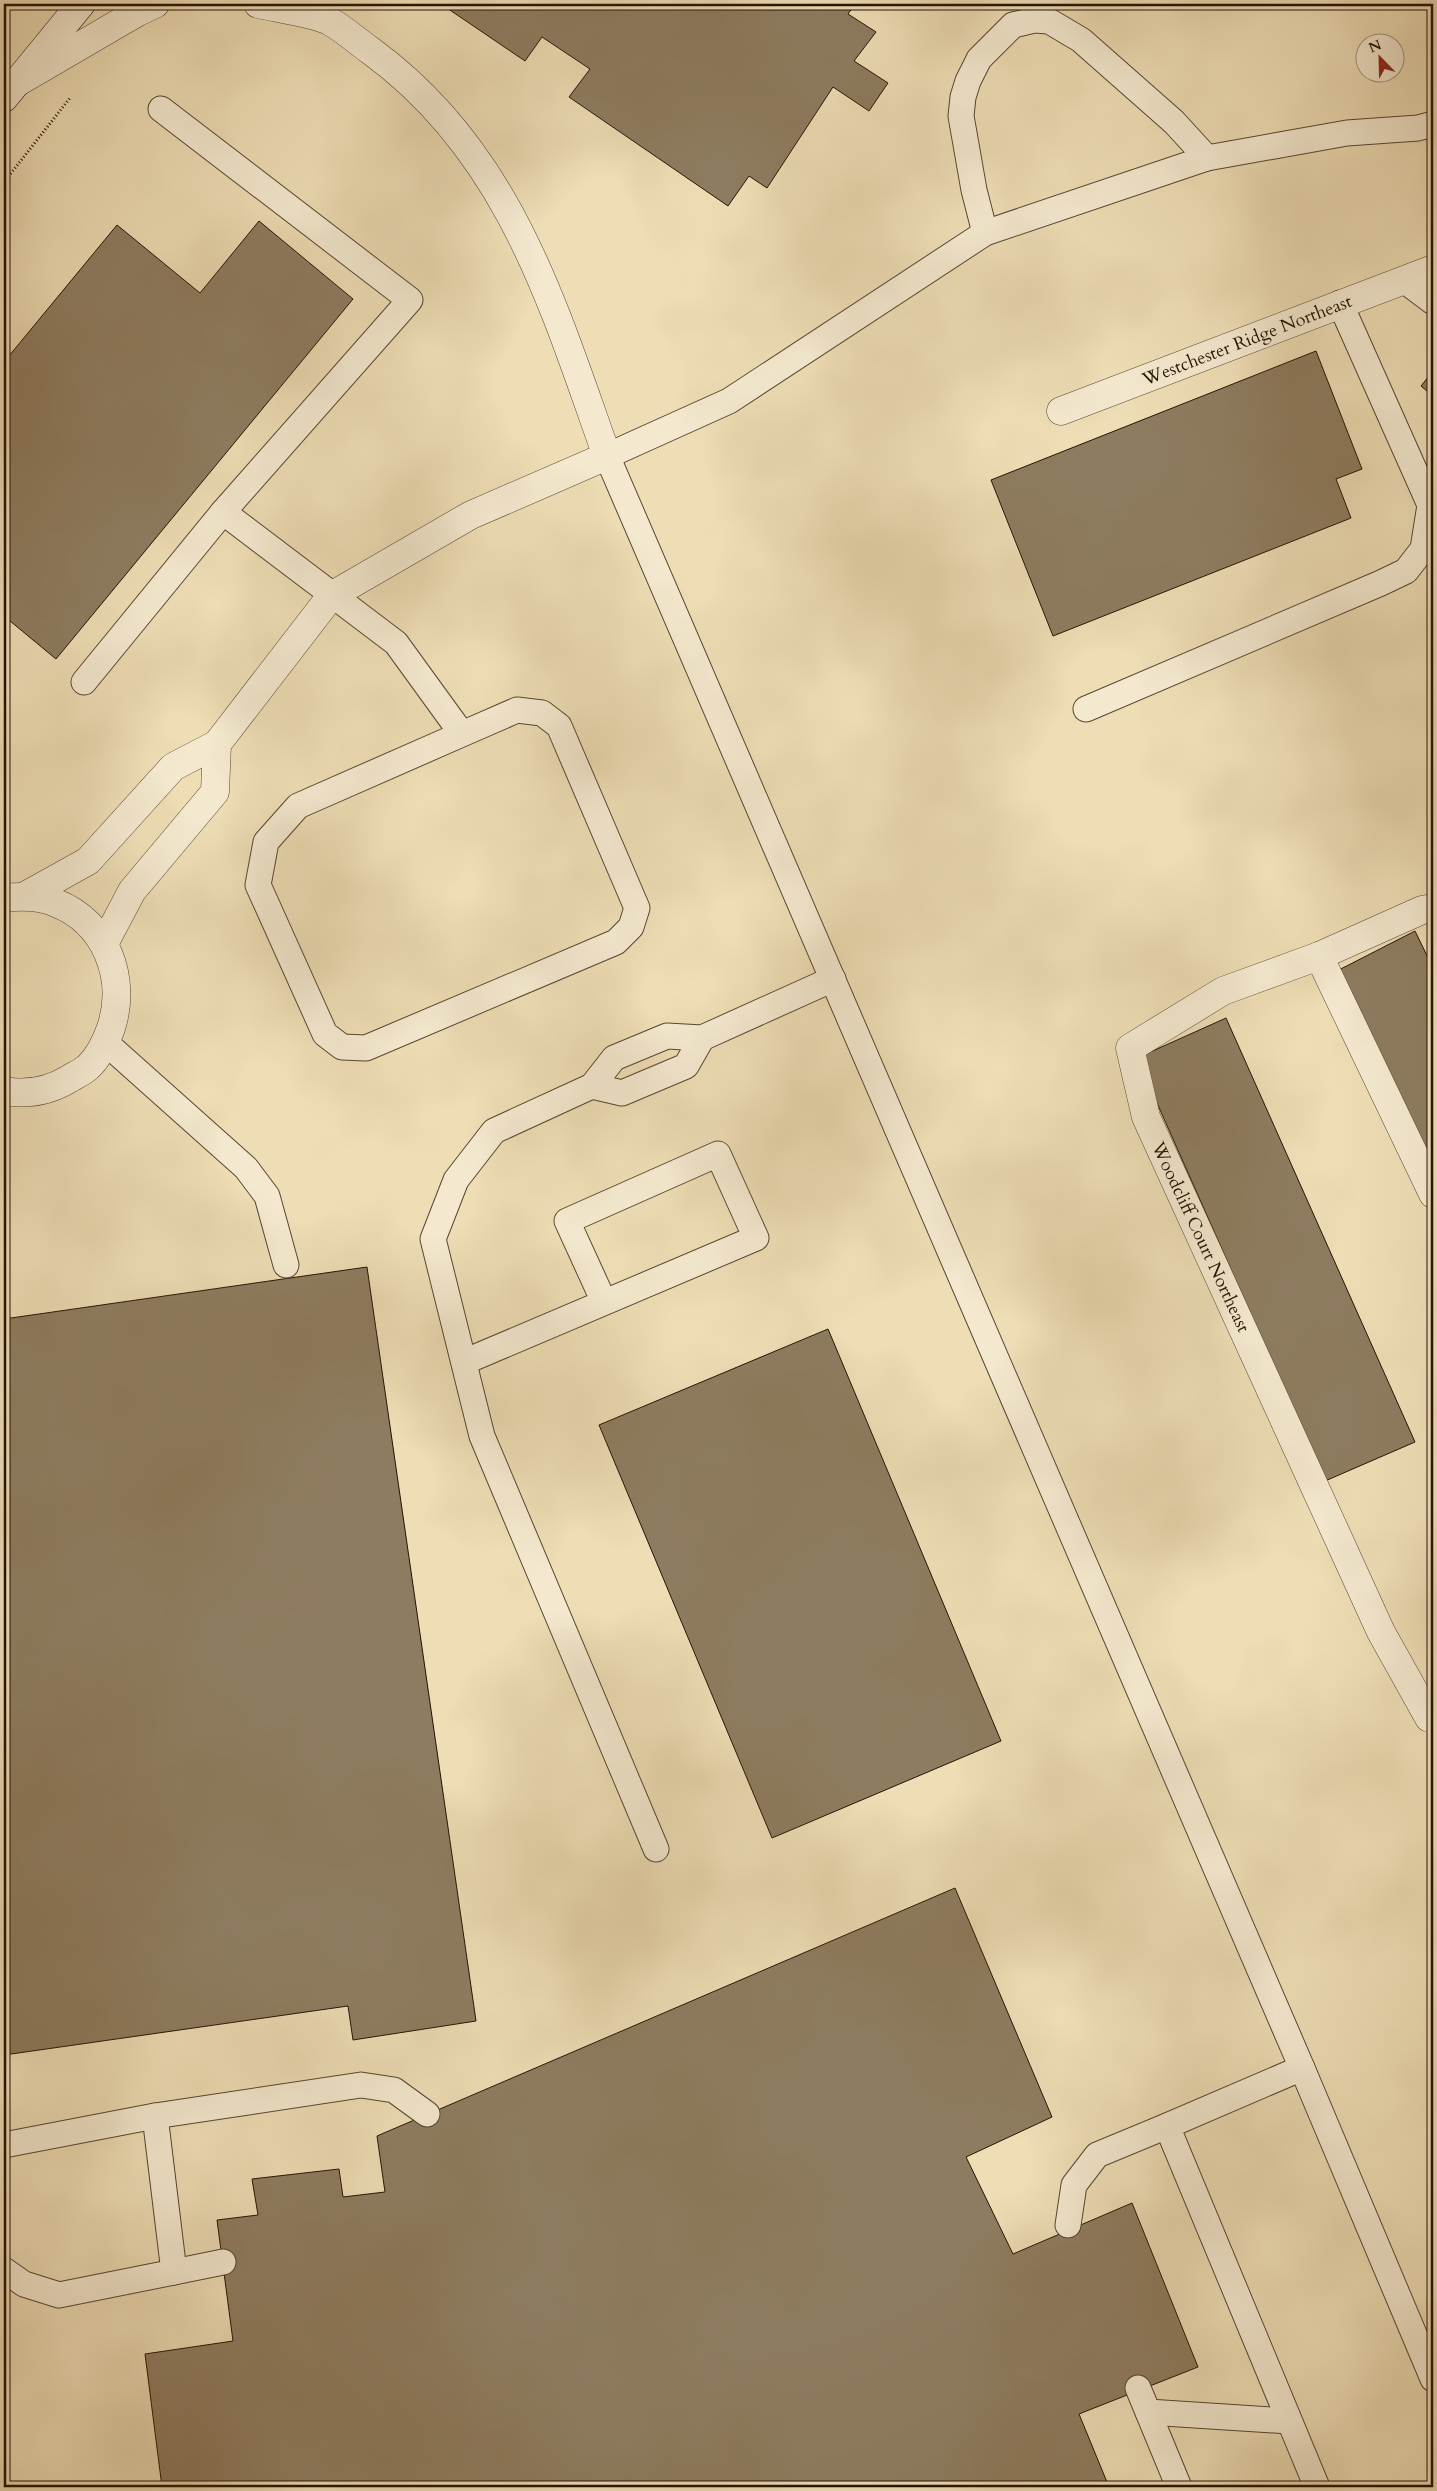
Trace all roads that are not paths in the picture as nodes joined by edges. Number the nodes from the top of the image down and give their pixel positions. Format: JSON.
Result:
{"nodes":[{"id":1,"x":81,"y":4,"type":"edge"},
{"id":2,"x":155,"y":4,"type":"edge"},
{"id":3,"x":258,"y":4,"type":"edge"},
{"id":4,"x":325,"y":12,"type":"edge"},
{"id":5,"x":9,"y":91,"type":"edge"},
{"id":6,"x":162,"y":109,"type":"dead end"},
{"id":7,"x":1433,"y":124,"type":"edge"},
{"id":8,"x":1207,"y":158,"type":"junction"},
{"id":9,"x":985,"y":233,"type":"junction"},
{"id":10,"x":1433,"y":269,"type":"edge"},
{"id":11,"x":1405,"y":281,"type":"junction"},
{"id":12,"x":1433,"y":302,"type":"edge"},
{"id":13,"x":1340,"y":303,"type":"junction"},
{"id":14,"x":1060,"y":412,"type":"dead end"},
{"id":15,"x":607,"y":456,"type":"junction"},
{"id":16,"x":223,"y":512,"type":"junction"},
{"id":17,"x":331,"y":596,"type":"junction"},
{"id":18,"x":84,"y":682,"type":"dead end"},
{"id":19,"x":1086,"y":709,"type":"dead end"},
{"id":20,"x":462,"y":734,"type":"junction"},
{"id":21,"x":216,"y":744,"type":"junction"},
{"id":22,"x":14,"y":897,"type":"edge"},
{"id":23,"x":1433,"y":908,"type":"edge"},
{"id":24,"x":104,"y":944,"type":"junction"},
{"id":25,"x":1319,"y":956,"type":"junction"},
{"id":26,"x":832,"y":979,"type":"junction"},
{"id":27,"x":702,"y":1038,"type":"junction"},
{"id":28,"x":106,"y":1043,"type":"junction"},
{"id":29,"x":592,"y":1086,"type":"junction"},
{"id":30,"x":4,"y":1091,"type":"edge"},
{"id":31,"x":1433,"y":1194,"type":"edge"},
{"id":32,"x":286,"y":1265,"type":"dead end"},
{"id":33,"x":604,"y":1302,"type":"junction"},
{"id":34,"x":464,"y":1362,"type":"junction"},
{"id":35,"x":1433,"y":1716,"type":"edge"},
{"id":36,"x":656,"y":1849,"type":"dead end"},
{"id":37,"x":1302,"y":2068,"type":"junction"},
{"id":38,"x":427,"y":2114,"type":"dead end"},
{"id":39,"x":155,"y":2116,"type":"junction"},
{"id":40,"x":1167,"y":2126,"type":"junction"},
{"id":41,"x":4,"y":2145,"type":"edge"},
{"id":42,"x":1068,"y":2225,"type":"dead end"},
{"id":43,"x":223,"y":2262,"type":"dead end"},
{"id":44,"x":4,"y":2270,"type":"edge"},
{"id":45,"x":174,"y":2272,"type":"junction"},
{"id":46,"x":1433,"y":2379,"type":"edge"},
{"id":47,"x":1138,"y":2388,"type":"dead end"},
{"id":48,"x":1148,"y":2412,"type":"junction"},
{"id":49,"x":1289,"y":2421,"type":"junction"},
{"id":50,"x":1179,"y":2487,"type":"edge"},
{"id":51,"x":1317,"y":2487,"type":"edge"}],
"edges":[{"from":1,"to":5,"type":"street"},
{"from":2,"to":5,"type":"street"},
{"from":3,"to":4,"type":"street"},
{"from":4,"to":15,"type":"street"},
{"from":6,"to":16,"type":"lane"},
{"from":7,"to":8,"type":"lane"},
{"from":8,"to":9,"type":"lane"},
{"from":8,"to":9,"type":"lane"},
{"from":9,"to":15,"type":"lane"},
{"from":10,"to":11,"type":"street","name":"Westchester Ridge Northeast"},
{"from":11,"to":12,"type":"lane"},
{"from":11,"to":13,"type":"street","name":"Westchester Ridge Northeast"},
{"from":13,"to":14,"type":"street","name":"Westchester Ridge Northeast"},
{"from":13,"to":19,"type":"lane"},
{"from":15,"to":17,"type":"street"},
{"from":15,"to":26,"type":"lane"},
{"from":16,"to":17,"type":"lane"},
{"from":16,"to":18,"type":"lane"},
{"from":17,"to":20,"type":"lane"},
{"from":17,"to":21,"type":"street"},
{"from":20,"to":20,"type":"lane"},
{"from":21,"to":22,"type":"street"},
{"from":21,"to":24,"type":"street"},
{"from":22,"to":24,"type":"street"},
{"from":23,"to":25,"type":"street","name":"Woodcliff Court Northeast"},
{"from":24,"to":28,"type":"street"},
{"from":25,"to":31,"type":"street"},
{"from":25,"to":35,"type":"street","name":"Woodcliff Court Northeast"},
{"from":26,"to":27,"type":"lane"},
{"from":26,"to":37,"type":"lane"},
{"from":27,"to":29,"type":"lane"},
{"from":27,"to":29,"type":"lane"},
{"from":28,"to":30,"type":"street"},
{"from":28,"to":32,"type":"lane"},
{"from":29,"to":34,"type":"lane"},
{"from":33,"to":33,"type":"lane"},
{"from":33,"to":34,"type":"lane"},
{"from":34,"to":36,"type":"lane"},
{"from":37,"to":40,"type":"lane"},
{"from":37,"to":46,"type":"lane"},
{"from":38,"to":39,"type":"lane"},
{"from":39,"to":41,"type":"lane"},
{"from":39,"to":45,"type":"lane"},
{"from":40,"to":42,"type":"lane"},
{"from":40,"to":49,"type":"lane"},
{"from":43,"to":45,"type":"lane"},
{"from":44,"to":45,"type":"lane"},
{"from":47,"to":48,"type":"lane"},
{"from":48,"to":49,"type":"lane"},
{"from":48,"to":50,"type":"lane"},
{"from":49,"to":51,"type":"lane"}]}
